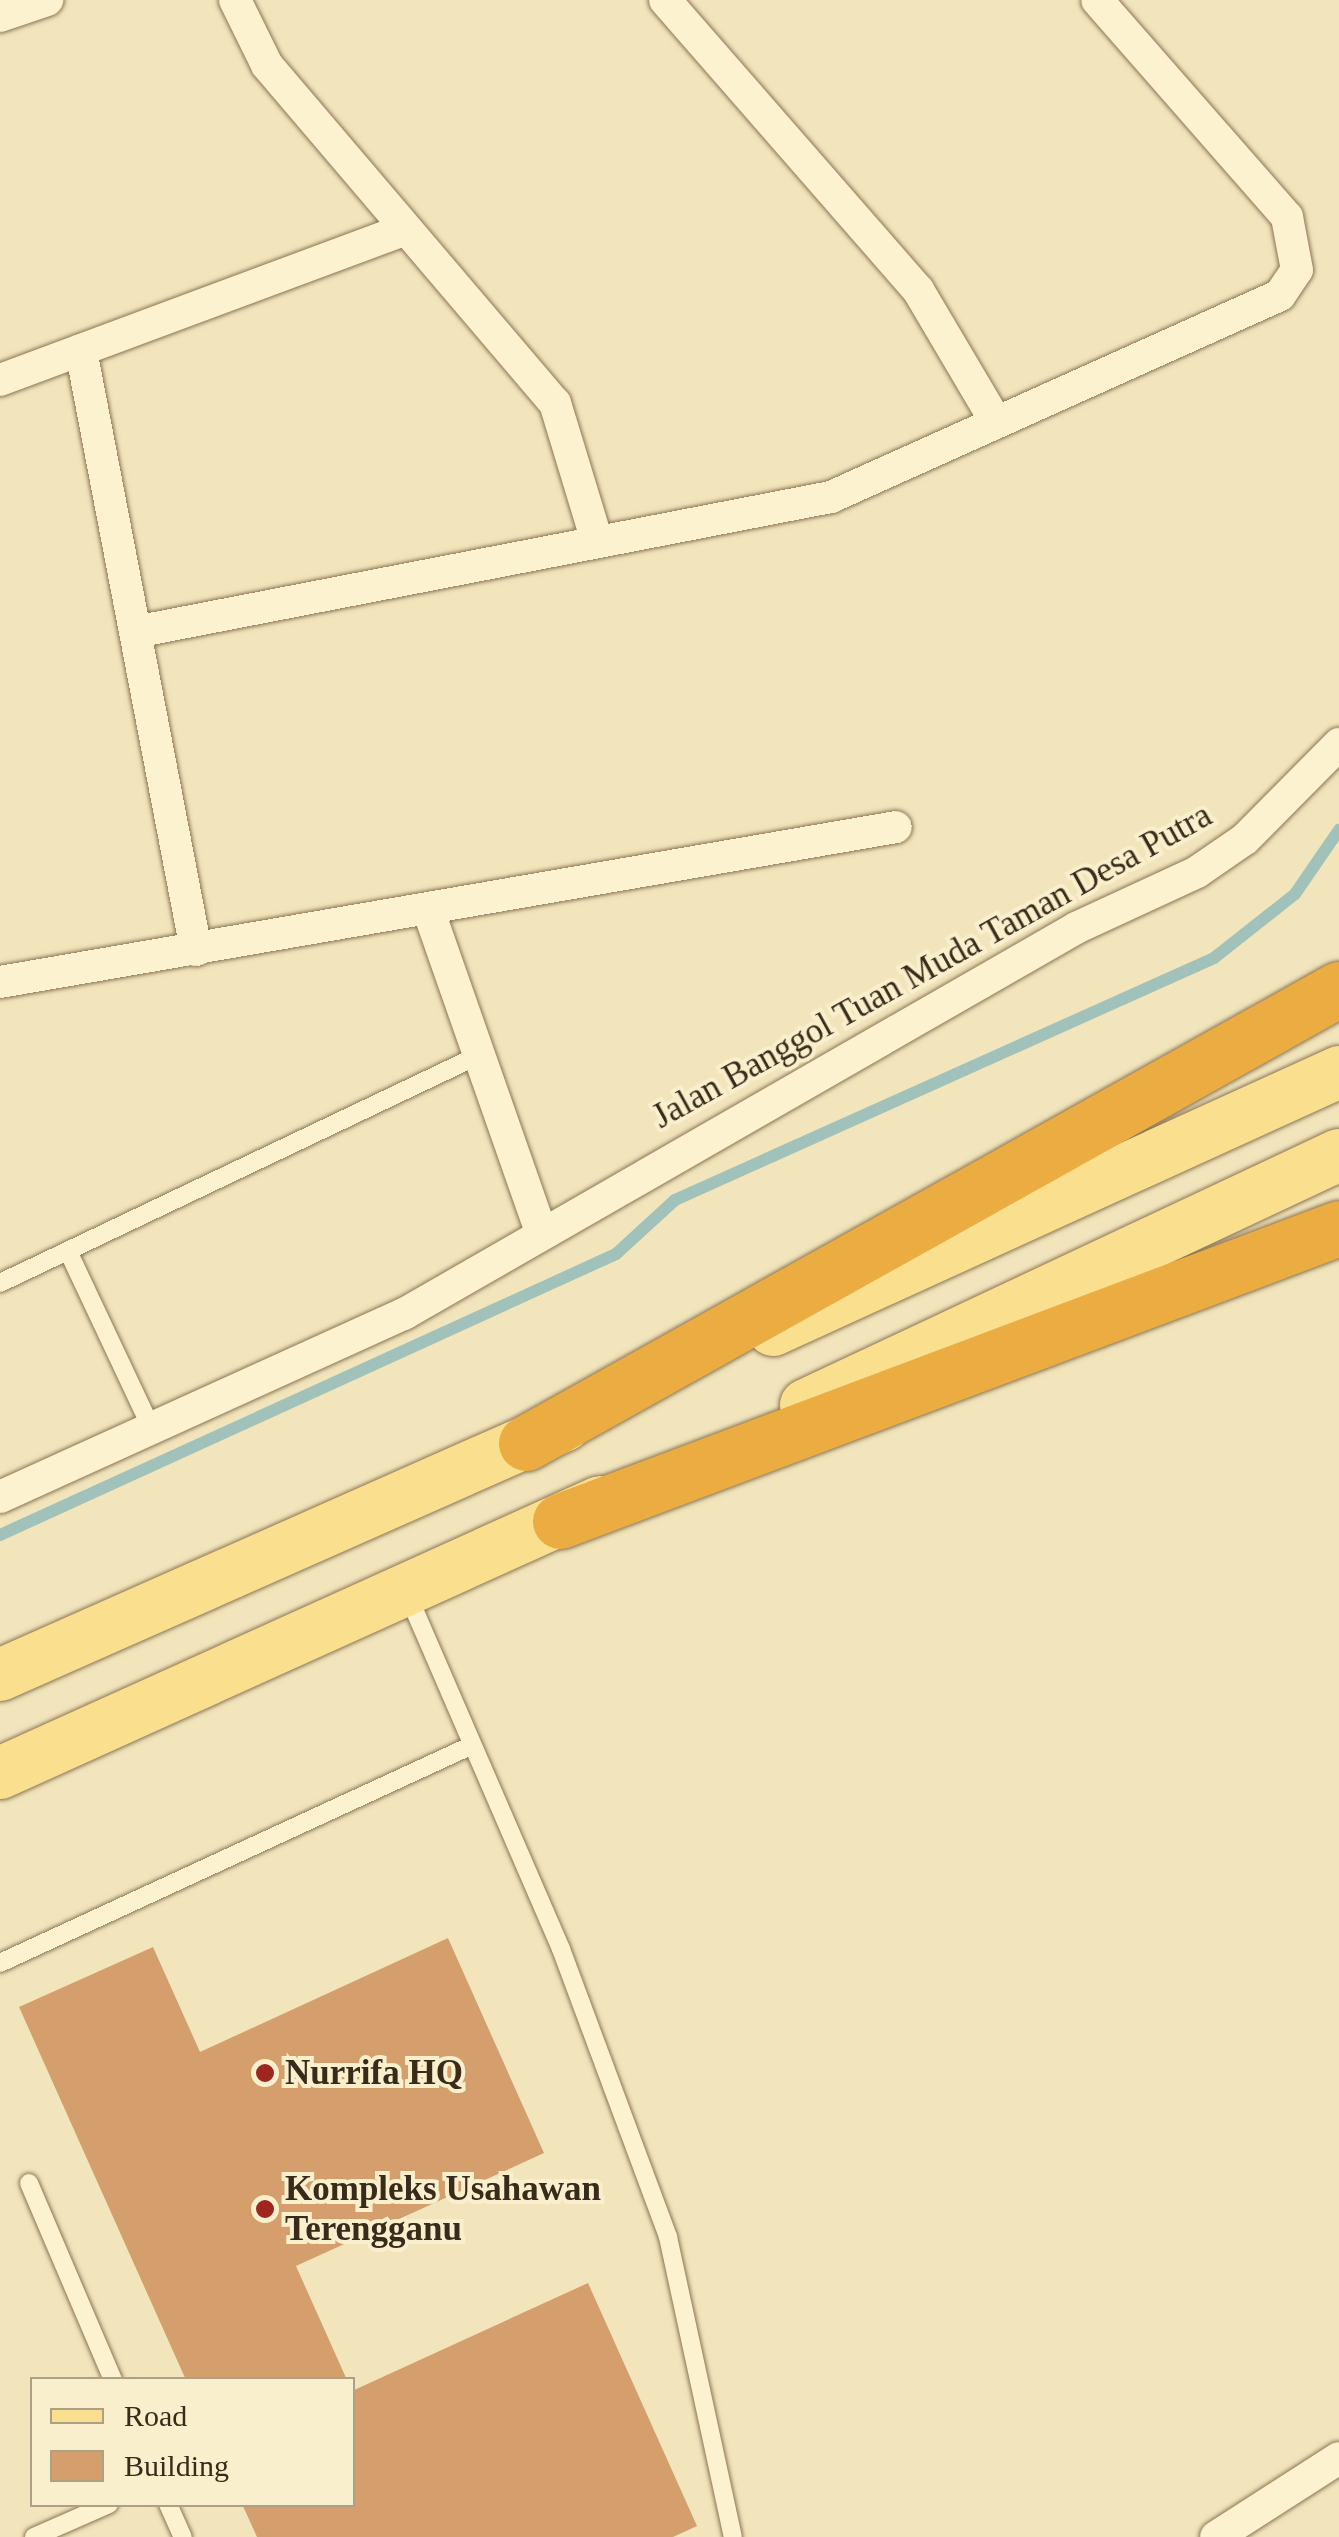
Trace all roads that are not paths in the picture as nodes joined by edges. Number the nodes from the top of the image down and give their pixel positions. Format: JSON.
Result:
{"nodes":[{"id":1,"x":47,"y":0,"type":"edge"},
{"id":2,"x":235,"y":0,"type":"edge"},
{"id":3,"x":666,"y":0,"type":"edge"},
{"id":4,"x":1097,"y":0,"type":"edge"},
{"id":5,"x":0,"y":16,"type":"edge"},
{"id":6,"x":404,"y":230,"type":"junction"},
{"id":7,"x":80,"y":350,"type":"junction"},
{"id":8,"x":0,"y":380,"type":"edge"},
{"id":9,"x":995,"y":420,"type":"junction"},
{"id":10,"x":597,"y":541,"type":"junction"},
{"id":11,"x":134,"y":632,"type":"junction"},
{"id":12,"x":1339,"y":744,"type":"edge"},
{"id":13,"x":896,"y":827,"type":"dead end"},
{"id":14,"x":428,"y":912,"type":"junction"},
{"id":15,"x":196,"y":950,"type":"junction"},
{"id":16,"x":0,"y":982,"type":"edge"},
{"id":17,"x":1339,"y":989,"type":"edge"},
{"id":18,"x":479,"y":1056,"type":"junction"},
{"id":19,"x":1339,"y":1072,"type":"edge"},
{"id":20,"x":1339,"y":1155,"type":"edge"},
{"id":21,"x":1339,"y":1228,"type":"edge"},
{"id":22,"x":540,"y":1229,"type":"junction"},
{"id":23,"x":68,"y":1251,"type":"junction"},
{"id":24,"x":0,"y":1283,"type":"edge"},
{"id":25,"x":151,"y":1427,"type":"junction"},
{"id":26,"x":526,"y":1443,"type":"junction"},
{"id":27,"x":0,"y":1498,"type":"edge"},
{"id":28,"x":560,"y":1521,"type":"junction"},
{"id":29,"x":407,"y":1592,"type":"junction"},
{"id":30,"x":0,"y":1676,"type":"edge"},
{"id":31,"x":466,"y":1748,"type":"junction"},
{"id":32,"x":0,"y":1773,"type":"edge"},
{"id":33,"x":0,"y":1963,"type":"edge"},
{"id":34,"x":29,"y":2183,"type":"dead end"},
{"id":35,"x":113,"y":2377,"type":"edge"},
{"id":36,"x":1339,"y":2458,"type":"edge"},
{"id":37,"x":101,"y":2507,"type":"edge"},
{"id":38,"x":169,"y":2507,"type":"edge"},
{"id":39,"x":34,"y":2537,"type":"edge"},
{"id":40,"x":183,"y":2537,"type":"edge"},
{"id":41,"x":733,"y":2537,"type":"edge"},
{"id":42,"x":1216,"y":2537,"type":"edge"}],
"edges":[{"from":1,"to":5,"type":"street"},
{"from":2,"to":6,"type":"street"},
{"from":3,"to":9,"type":"street"},
{"from":4,"to":9,"type":"street"},
{"from":6,"to":7,"type":"street"},
{"from":6,"to":10,"type":"street"},
{"from":7,"to":8,"type":"street"},
{"from":7,"to":11,"type":"street"},
{"from":9,"to":10,"type":"street"},
{"from":10,"to":11,"type":"street"},
{"from":11,"to":15,"type":"street"},
{"from":12,"to":22,"type":"street","name":"Jalan Banggol Tuan Muda Taman Desa Putra"},
{"from":13,"to":14,"type":"street"},
{"from":14,"to":15,"type":"street"},
{"from":14,"to":18,"type":"street"},
{"from":15,"to":16,"type":"street"},
{"from":17,"to":26,"type":"highway"},
{"from":18,"to":22,"type":"street"},
{"from":18,"to":23,"type":"lane"},
{"from":19,"to":26,"type":"main road"},
{"from":20,"to":28,"type":"main road"},
{"from":21,"to":28,"type":"highway"},
{"from":22,"to":25,"type":"street","name":"Jalan Banggol Tuan Muda Taman Desa Putra"},
{"from":23,"to":24,"type":"lane"},
{"from":23,"to":25,"type":"lane"},
{"from":25,"to":27,"type":"street","name":"Jalan Banggol Tuan Muda Taman Desa Putra"},
{"from":26,"to":30,"type":"main road"},
{"from":28,"to":29,"type":"main road"},
{"from":29,"to":31,"type":"lane"},
{"from":29,"to":32,"type":"main road"},
{"from":31,"to":33,"type":"lane"},
{"from":31,"to":41,"type":"lane"},
{"from":34,"to":35,"type":"lane"},
{"from":36,"to":42,"type":"street"},
{"from":37,"to":39,"type":"lane"},
{"from":38,"to":40,"type":"lane"}]}
